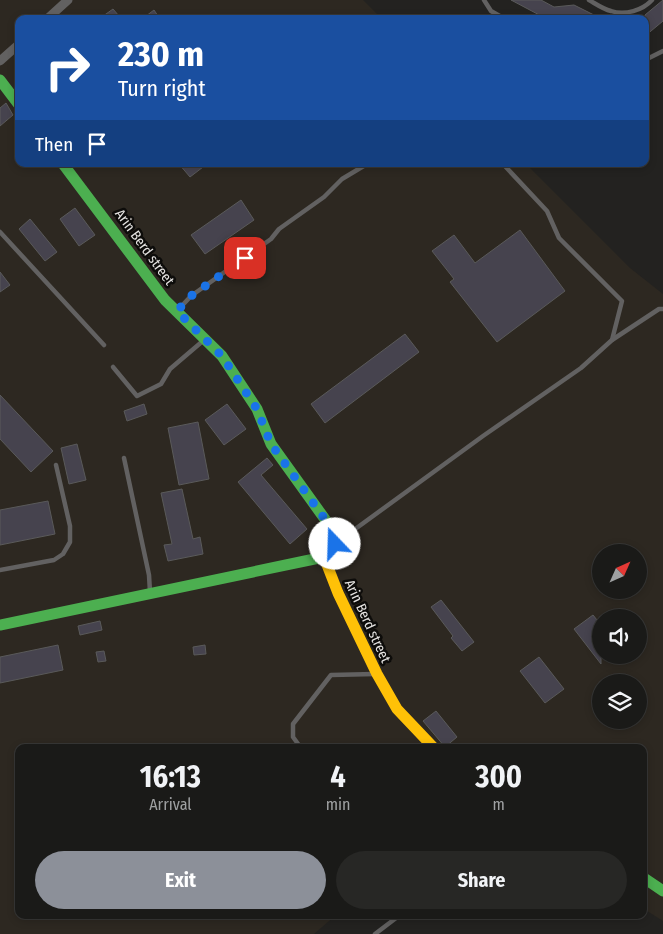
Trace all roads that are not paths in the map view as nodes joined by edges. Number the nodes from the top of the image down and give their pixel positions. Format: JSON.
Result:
{"nodes":[{"id":1,"x":68,"y":0,"type":"edge"},
{"id":2,"x":484,"y":0,"type":"edge"},
{"id":3,"x":589,"y":0,"type":"edge"},
{"id":4,"x":652,"y":0,"type":"edge"},
{"id":5,"x":51,"y":15,"type":"edge"},
{"id":6,"x":498,"y":15,"type":"edge"},
{"id":7,"x":15,"y":48,"type":"edge"},
{"id":8,"x":663,"y":52,"type":"edge"},
{"id":9,"x":649,"y":58,"type":"edge"},
{"id":10,"x":0,"y":61,"type":"edge"},
{"id":11,"x":0,"y":80,"type":"edge"},
{"id":12,"x":15,"y":100,"type":"edge"},
{"id":13,"x":65,"y":167,"type":"edge"},
{"id":14,"x":362,"y":167,"type":"edge"},
{"id":15,"x":506,"y":167,"type":"edge"},
{"id":16,"x":0,"y":232,"type":"edge"},
{"id":17,"x":663,"y":309,"type":"edge"},
{"id":18,"x":177,"y":311,"type":"junction"},
{"id":19,"x":205,"y":339,"type":"junction"},
{"id":20,"x":612,"y":340,"type":"junction"},
{"id":21,"x":104,"y":345,"type":"dead end"},
{"id":22,"x":113,"y":367,"type":"dead end"},
{"id":23,"x":124,"y":458,"type":"dead end"},
{"id":24,"x":56,"y":465,"type":"dead end"},
{"id":25,"x":335,"y":544,"type":"junction"},
{"id":26,"x":324,"y":557,"type":"junction"},
{"id":27,"x":0,"y":570,"type":"edge"},
{"id":28,"x":150,"y":593,"type":"junction"},
{"id":29,"x":0,"y":625,"type":"edge"},
{"id":30,"x":377,"y":674,"type":"junction"},
{"id":31,"x":298,"y":744,"type":"edge"},
{"id":32,"x":430,"y":744,"type":"edge"},
{"id":33,"x":647,"y":880,"type":"edge"},
{"id":34,"x":663,"y":891,"type":"edge"},
{"id":35,"x":395,"y":919,"type":"edge"},
{"id":36,"x":375,"y":934,"type":"edge"}],
"edges":[{"from":1,"to":5,"type":"street"},
{"from":2,"to":6,"type":"lane"},
{"from":3,"to":4,"type":"lane"},
{"from":7,"to":10,"type":"street"},
{"from":8,"to":9,"type":"lane"},
{"from":11,"to":12,"type":"street"},
{"from":13,"to":18,"type":"street","name":"Arin Berd street"},
{"from":14,"to":18,"type":"lane"},
{"from":15,"to":20,"type":"lane"},
{"from":16,"to":21,"type":"lane"},
{"from":17,"to":20,"type":"lane"},
{"from":18,"to":19,"type":"street","name":"Arin Berd street"},
{"from":19,"to":22,"type":"lane"},
{"from":19,"to":25,"type":"street","name":"Arin Berd street"},
{"from":20,"to":25,"type":"lane"},
{"from":23,"to":28,"type":"lane"},
{"from":24,"to":27,"type":"lane"},
{"from":25,"to":26,"type":"street"},
{"from":26,"to":28,"type":"street"},
{"from":26,"to":30,"type":"street","name":"Arin Berd street"},
{"from":28,"to":29,"type":"street"},
{"from":30,"to":31,"type":"lane"},
{"from":30,"to":32,"type":"street","name":"Arin Berd street"},
{"from":33,"to":34,"type":"street"},
{"from":35,"to":36,"type":"lane"}]}
